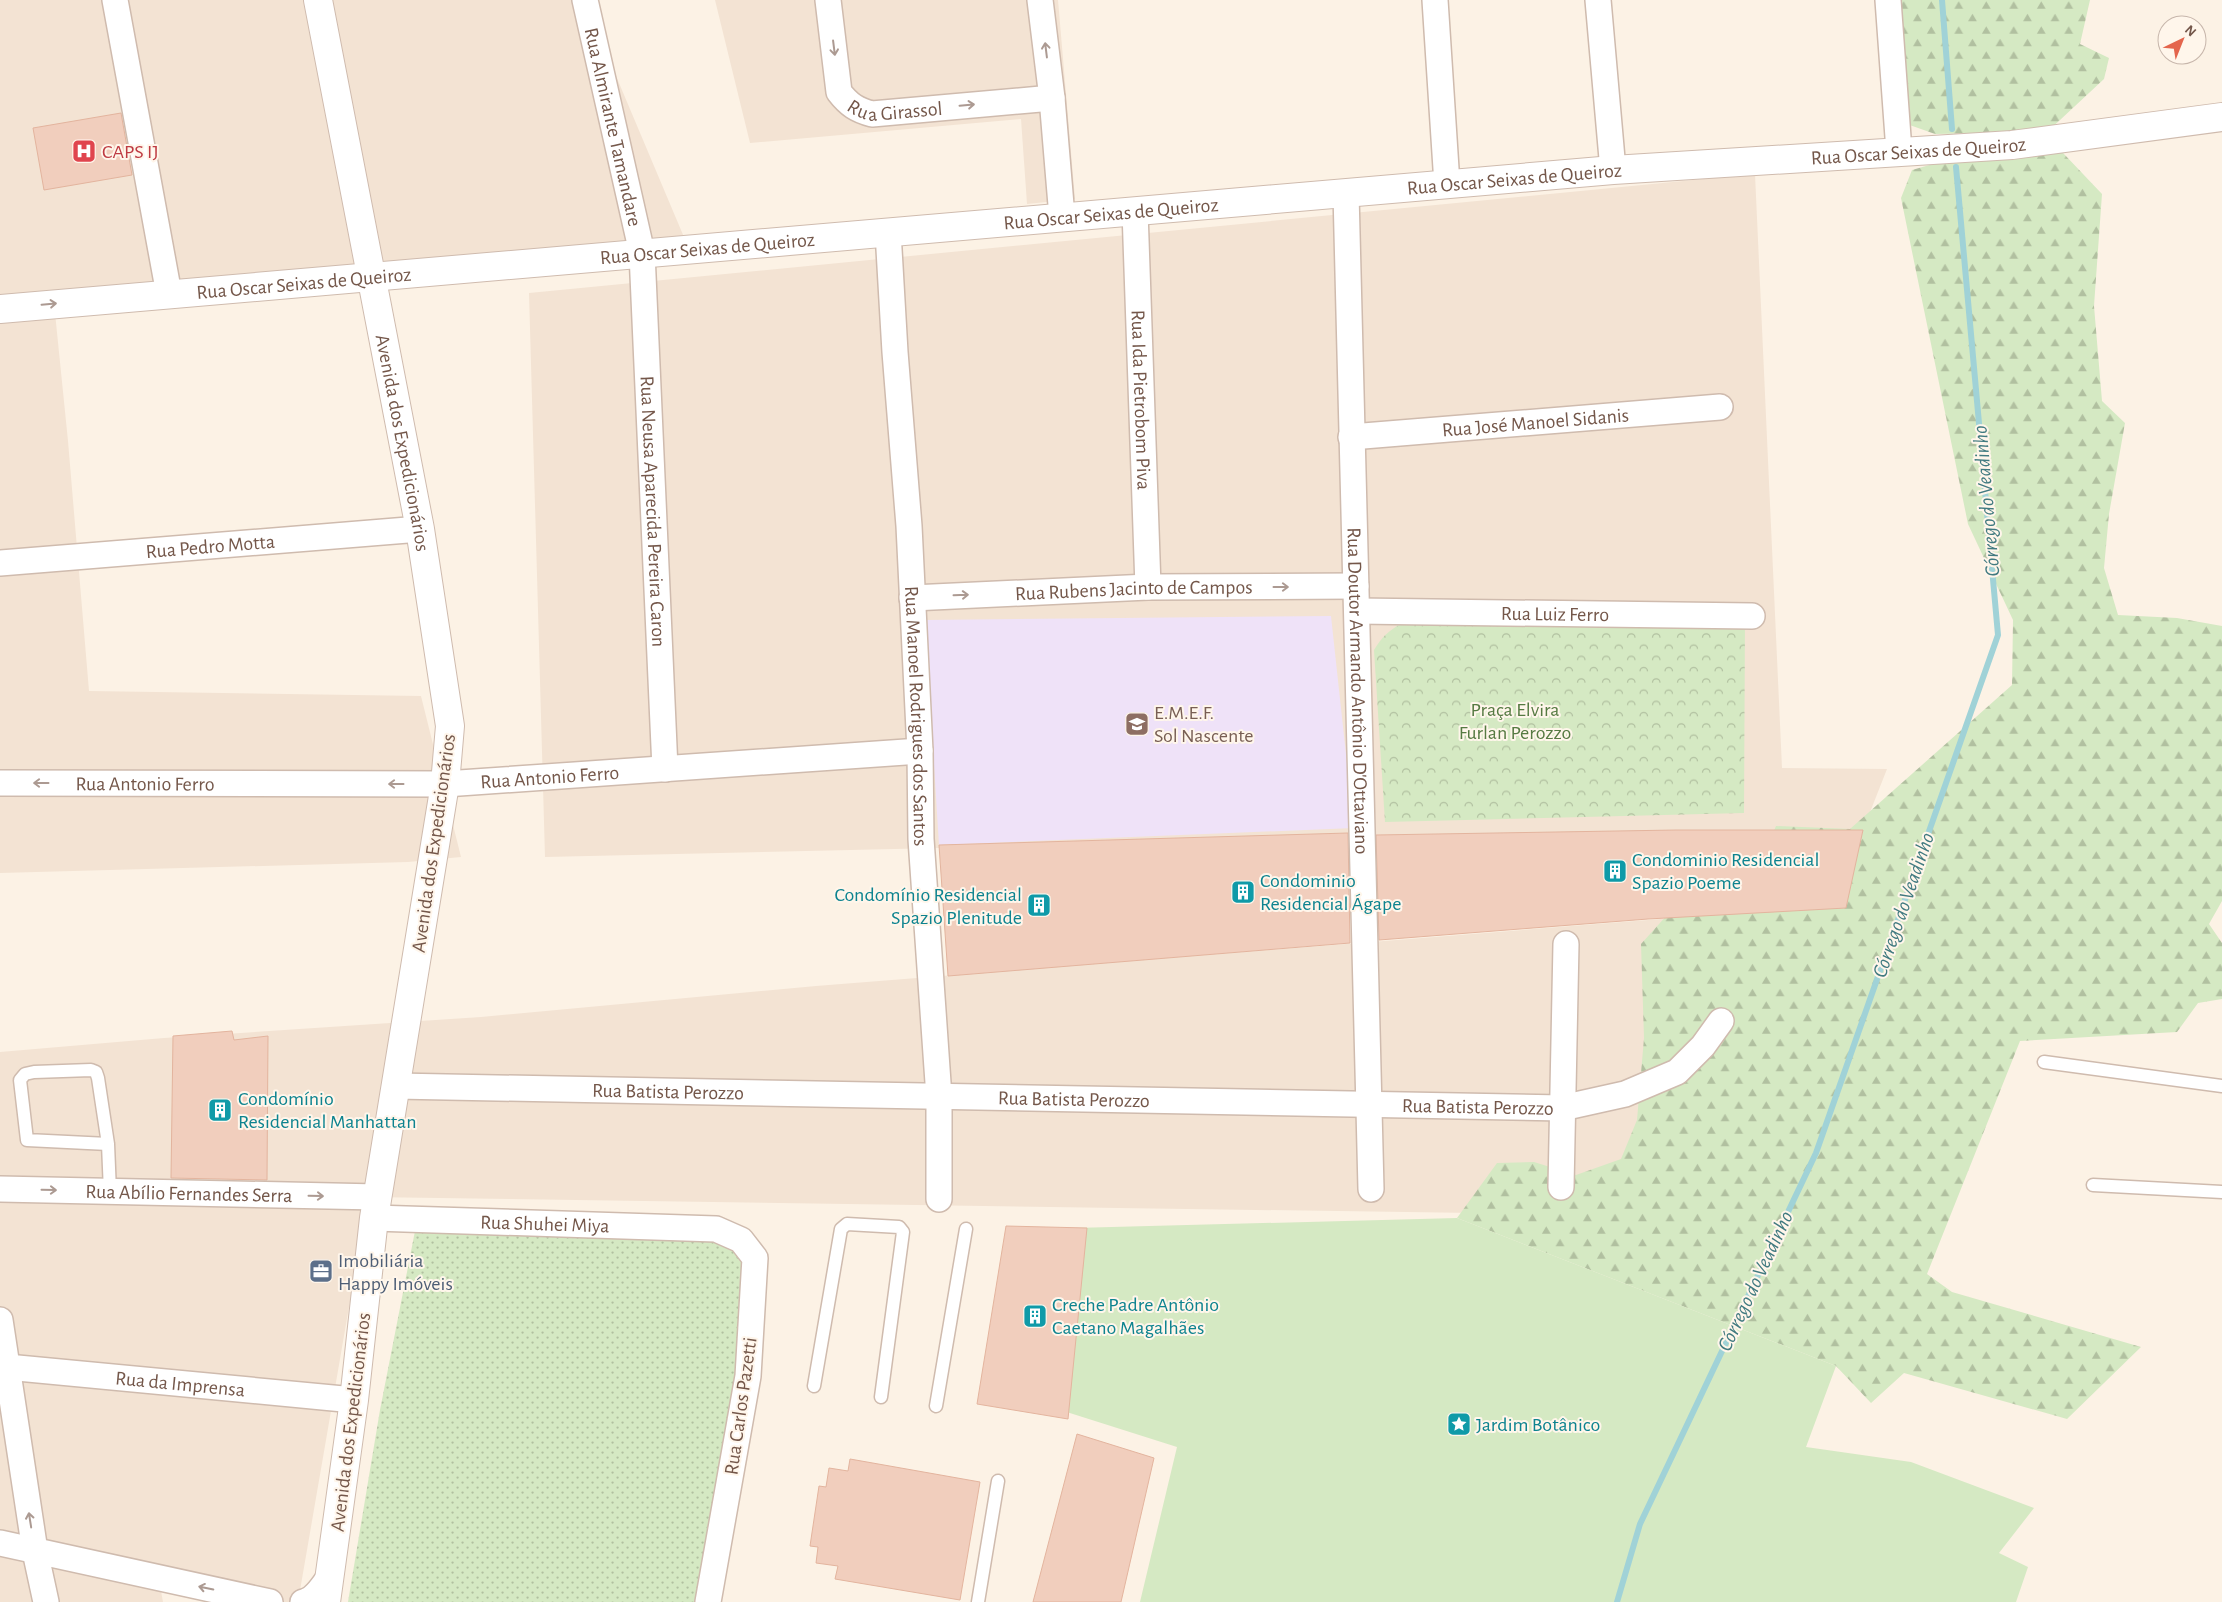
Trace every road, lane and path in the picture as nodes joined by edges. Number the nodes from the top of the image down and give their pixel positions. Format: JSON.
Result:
{"nodes":[{"id":1,"x":115,"y":0,"type":"edge"},
{"id":2,"x":318,"y":0,"type":"edge"},
{"id":3,"x":585,"y":0,"type":"edge"},
{"id":4,"x":828,"y":0,"type":"edge"},
{"id":5,"x":1040,"y":0,"type":"edge"},
{"id":6,"x":1435,"y":0,"type":"edge"},
{"id":7,"x":1598,"y":0,"type":"edge"},
{"id":8,"x":1888,"y":0,"type":"edge"},
{"id":9,"x":1052,"y":98,"type":"junction"},
{"id":10,"x":2222,"y":117,"type":"edge"},
{"id":11,"x":1899,"y":151,"type":"junction"},
{"id":12,"x":1613,"y":170,"type":"junction"},
{"id":13,"x":1448,"y":184,"type":"junction"},
{"id":14,"x":1346,"y":193,"type":"junction"},
{"id":15,"x":1135,"y":211,"type":"junction"},
{"id":16,"x":1062,"y":217,"type":"junction"},
{"id":17,"x":888,"y":232,"type":"junction"},
{"id":18,"x":642,"y":253,"type":"junction"},
{"id":19,"x":371,"y":276,"type":"junction"},
{"id":20,"x":169,"y":294,"type":"junction"},
{"id":21,"x":0,"y":308,"type":"edge"},
{"id":22,"x":1720,"y":407,"type":"dead end"},
{"id":23,"x":1351,"y":436,"type":"junction"},
{"id":24,"x":420,"y":529,"type":"junction"},
{"id":25,"x":0,"y":563,"type":"edge"},
{"id":26,"x":1356,"y":586,"type":"junction"},
{"id":27,"x":1148,"y":588,"type":"junction"},
{"id":28,"x":912,"y":598,"type":"junction"},
{"id":29,"x":1357,"y":611,"type":"junction"},
{"id":30,"x":1752,"y":616,"type":"dead end"},
{"id":31,"x":920,"y":751,"type":"junction"},
{"id":32,"x":665,"y":769,"type":"junction"},
{"id":33,"x":0,"y":783,"type":"edge"},
{"id":34,"x":445,"y":784,"type":"junction"},
{"id":35,"x":1566,"y":944,"type":"dead end"},
{"id":36,"x":1721,"y":1021,"type":"dead end"},
{"id":37,"x":2044,"y":1062,"type":"dead end"},
{"id":38,"x":396,"y":1086,"type":"junction"},
{"id":39,"x":2222,"y":1086,"type":"edge"},
{"id":40,"x":939,"y":1097,"type":"junction"},
{"id":41,"x":1368,"y":1105,"type":"junction"},
{"id":42,"x":1562,"y":1108,"type":"junction"},
{"id":43,"x":108,"y":1144,"type":"junction"},
{"id":44,"x":2093,"y":1185,"type":"dead end"},
{"id":45,"x":1561,"y":1187,"type":"dead end"},
{"id":46,"x":1370,"y":1189,"type":"dead end"},
{"id":47,"x":0,"y":1190,"type":"edge"},
{"id":48,"x":110,"y":1192,"type":"junction"},
{"id":49,"x":2222,"y":1192,"type":"edge"},
{"id":50,"x":939,"y":1199,"type":"dead end"},
{"id":51,"x":376,"y":1208,"type":"junction"},
{"id":52,"x":716,"y":1229,"type":"joint"},
{"id":53,"x":966,"y":1229,"type":"dead end"},
{"id":54,"x":0,"y":1320,"type":"edge"},
{"id":55,"x":7,"y":1367,"type":"junction"},
{"id":56,"x":814,"y":1386,"type":"dead end"},
{"id":57,"x":881,"y":1397,"type":"dead end"},
{"id":58,"x":354,"y":1400,"type":"junction"},
{"id":59,"x":936,"y":1406,"type":"dead end"},
{"id":60,"x":998,"y":1481,"type":"dead end"},
{"id":61,"x":0,"y":1543,"type":"edge"},
{"id":62,"x":35,"y":1551,"type":"junction"},
{"id":63,"x":328,"y":1589,"type":"edge"},
{"id":64,"x":46,"y":1602,"type":"edge"},
{"id":65,"x":270,"y":1602,"type":"edge"},
{"id":66,"x":302,"y":1602,"type":"edge"},
{"id":67,"x":708,"y":1602,"type":"edge"},
{"id":68,"x":978,"y":1602,"type":"edge"}],
"edges":[{"from":1,"to":20,"type":"street"},
{"from":2,"to":19,"type":"street","name":"Avenida dos Expedicionários"},
{"from":3,"to":18,"type":"street","name":"Rua Almirante Tamandare"},
{"from":4,"to":9,"type":"street","name":"Rua Girassol","one_way":true},
{"from":9,"to":5,"type":"street","one_way":true},
{"from":6,"to":13,"type":"street"},
{"from":7,"to":12,"type":"street"},
{"from":8,"to":11,"type":"street"},
{"from":9,"to":16,"type":"street"},
{"from":10,"to":11,"type":"street","name":"Rua Oscar Seixas de Queiroz"},
{"from":11,"to":12,"type":"street","name":"Rua Oscar Seixas de Queiroz"},
{"from":12,"to":13,"type":"street","name":"Rua Oscar Seixas de Queiroz"},
{"from":13,"to":14,"type":"street","name":"Rua Oscar Seixas de Queiroz"},
{"from":14,"to":15,"type":"street","name":"Rua Oscar Seixas de Queiroz"},
{"from":14,"to":23,"type":"street","name":"Rua Doutor Armando Antônio D'Ottaviano"},
{"from":15,"to":16,"type":"street","name":"Rua Oscar Seixas de Queiroz"},
{"from":15,"to":27,"type":"street","name":"Rua Ida Pietrobom Piva"},
{"from":16,"to":17,"type":"street","name":"Rua Oscar Seixas de Queiroz"},
{"from":17,"to":18,"type":"street","name":"Rua Oscar Seixas de Queiroz"},
{"from":17,"to":28,"type":"street","name":"Rua Manoel Rodrigues dos Santos"},
{"from":18,"to":19,"type":"street","name":"Rua Oscar Seixas de Queiroz"},
{"from":18,"to":32,"type":"street","name":"Rua Neusa Aparecida Pereira Caron"},
{"from":19,"to":20,"type":"street","name":"Rua Oscar Seixas de Queiroz"},
{"from":19,"to":24,"type":"street","name":"Avenida dos Expedicionários"},
{"from":21,"to":20,"type":"street","name":"Rua Oscar Seixas de Queiroz","one_way":true},
{"from":22,"to":23,"type":"street","name":"Rua José Manoel Sidanis"},
{"from":23,"to":26,"type":"street","name":"Rua Doutor Armando Antônio D'Ottaviano"},
{"from":24,"to":25,"type":"street","name":"Rua Pedro Motta"},
{"from":24,"to":34,"type":"street","name":"Avenida dos Expedicionários"},
{"from":27,"to":26,"type":"street","name":"Rua Rubens Jacinto de Campos","one_way":true},
{"from":26,"to":29,"type":"street","name":"Rua Doutor Armando Antônio D'Ottaviano"},
{"from":28,"to":27,"type":"street","name":"Rua Rubens Jacinto de Campos","one_way":true},
{"from":28,"to":31,"type":"street","name":"Rua Manoel Rodrigues dos Santos"},
{"from":29,"to":30,"type":"street","name":"Rua Luiz Ferro"},
{"from":29,"to":41,"type":"street","name":"Rua Doutor Armando Antônio D'Ottaviano"},
{"from":31,"to":32,"type":"street","name":"Rua Antonio Ferro"},
{"from":31,"to":40,"type":"street","name":"Rua Manoel Rodrigues dos Santos"},
{"from":32,"to":34,"type":"street","name":"Rua Antonio Ferro"},
{"from":34,"to":33,"type":"street","name":"Rua Antonio Ferro","one_way":true},
{"from":34,"to":38,"type":"street","name":"Avenida dos Expedicionários"},
{"from":35,"to":42,"type":"street"},
{"from":36,"to":42,"type":"street","name":"Rua Batista Perozzo"},
{"from":37,"to":39,"type":"lane"},
{"from":38,"to":40,"type":"street","name":"Rua Batista Perozzo"},
{"from":38,"to":51,"type":"street","name":"Avenida dos Expedicionários"},
{"from":40,"to":41,"type":"street","name":"Rua Batista Perozzo"},
{"from":40,"to":50,"type":"street","name":"Rua Manoel Rodrigues dos Santos"},
{"from":41,"to":42,"type":"street","name":"Rua Batista Perozzo"},
{"from":41,"to":46,"type":"street","name":"Rua Doutor Armando Antônio D'Ottaviano"},
{"from":42,"to":45,"type":"street"},
{"from":43,"to":43,"type":"lane"},
{"from":43,"to":48,"type":"lane"},
{"from":44,"to":49,"type":"lane"},
{"from":47,"to":48,"type":"street","name":"Rua Abílio Fernandes Serra","one_way":true},
{"from":48,"to":51,"type":"street","name":"Rua Abílio Fernandes Serra","one_way":true},
{"from":51,"to":52,"type":"street","name":"Rua Shuhei Miya"},
{"from":51,"to":58,"type":"street","name":"Avenida dos Expedicionários"},
{"from":52,"to":67,"type":"street","name":"Rua Carlos Pazetti"},
{"from":53,"to":59,"type":"lane"},
{"from":54,"to":55,"type":"street"},
{"from":55,"to":58,"type":"street","name":"Rua da Imprensa"},
{"from":62,"to":55,"type":"street","one_way":true},
{"from":56,"to":57,"type":"lane"},
{"from":58,"to":63,"type":"street","name":"Avenida dos Expedicionários"},
{"from":60,"to":68,"type":"lane"},
{"from":61,"to":62,"type":"street"},
{"from":62,"to":64,"type":"street"},
{"from":65,"to":62,"type":"street","one_way":true},
{"from":63,"to":66,"type":"street"}]}
